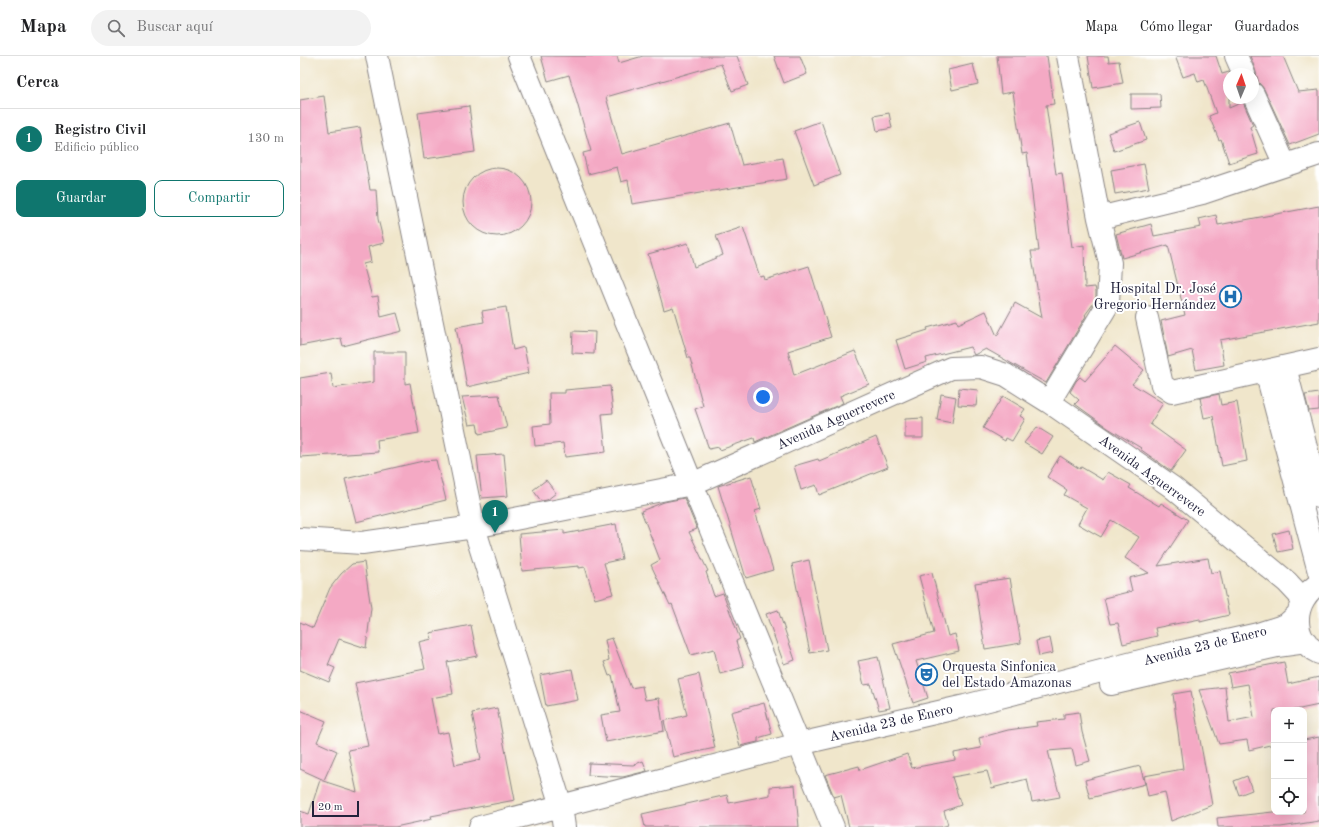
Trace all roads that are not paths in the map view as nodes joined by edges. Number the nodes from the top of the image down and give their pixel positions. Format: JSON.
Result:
{"nodes":[{"id":1,"x":377,"y":56,"type":"edge"},
{"id":2,"x":519,"y":56,"type":"edge"},
{"id":3,"x":1068,"y":56,"type":"edge"},
{"id":4,"x":1236,"y":56,"type":"edge"},
{"id":5,"x":1241,"y":68,"type":"edge"},
{"id":6,"x":1258,"y":104,"type":"edge"},
{"id":7,"x":1319,"y":154,"type":"edge"},
{"id":8,"x":1285,"y":165,"type":"junction"},
{"id":9,"x":1098,"y":218,"type":"junction"},
{"id":10,"x":1147,"y":318,"type":"dead end"},
{"id":11,"x":1319,"y":359,"type":"edge"},
{"id":12,"x":1275,"y":369,"type":"junction"},
{"id":13,"x":1049,"y":402,"type":"junction"},
{"id":14,"x":692,"y":484,"type":"junction"},
{"id":15,"x":1319,"y":497,"type":"edge"},
{"id":16,"x":474,"y":527,"type":"junction"},
{"id":17,"x":300,"y":539,"type":"edge"},
{"id":18,"x":1319,"y":572,"type":"edge"},
{"id":19,"x":1319,"y":584,"type":"edge"},
{"id":20,"x":1301,"y":606,"type":"junction"},
{"id":21,"x":1312,"y":647,"type":"edge"},
{"id":22,"x":802,"y":750,"type":"junction"},
{"id":23,"x":563,"y":817,"type":"edge"},
{"id":24,"x":480,"y":827,"type":"edge"},
{"id":25,"x":529,"y":827,"type":"edge"},
{"id":26,"x":833,"y":827,"type":"edge"}],
"edges":[{"from":1,"to":16,"type":"street"},
{"from":2,"to":14,"type":"street"},
{"from":3,"to":9,"type":"street"},
{"from":4,"to":5,"type":"street"},
{"from":6,"to":8,"type":"street"},
{"from":7,"to":8,"type":"street"},
{"from":8,"to":9,"type":"street"},
{"from":9,"to":13,"type":"street"},
{"from":10,"to":12,"type":"street"},
{"from":11,"to":12,"type":"street"},
{"from":12,"to":15,"type":"street"},
{"from":12,"to":18,"type":"street"},
{"from":13,"to":14,"type":"street","name":"Avenida Aguerrevere"},
{"from":13,"to":20,"type":"street","name":"Avenida Aguerrevere"},
{"from":14,"to":16,"type":"street","name":"Avenida Aguerrevere"},
{"from":14,"to":22,"type":"street"},
{"from":16,"to":17,"type":"street","name":"Avenida Aguerrevere"},
{"from":16,"to":23,"type":"street"},
{"from":19,"to":20,"type":"street","name":"Avenida 23 de Enero"},
{"from":20,"to":21,"type":"street","name":"Avenida 23 de Enero"},
{"from":20,"to":22,"type":"street","name":"Avenida 23 de Enero"},
{"from":21,"to":22,"type":"street","name":"Avenida 23 de Enero"},
{"from":22,"to":23,"type":"street","name":"Avenida 23 de Enero"},
{"from":22,"to":26,"type":"street"},
{"from":23,"to":24,"type":"street","name":"Avenida 23 de Enero"},
{"from":23,"to":25,"type":"street","name":"Avenida 23 de Enero"}]}
